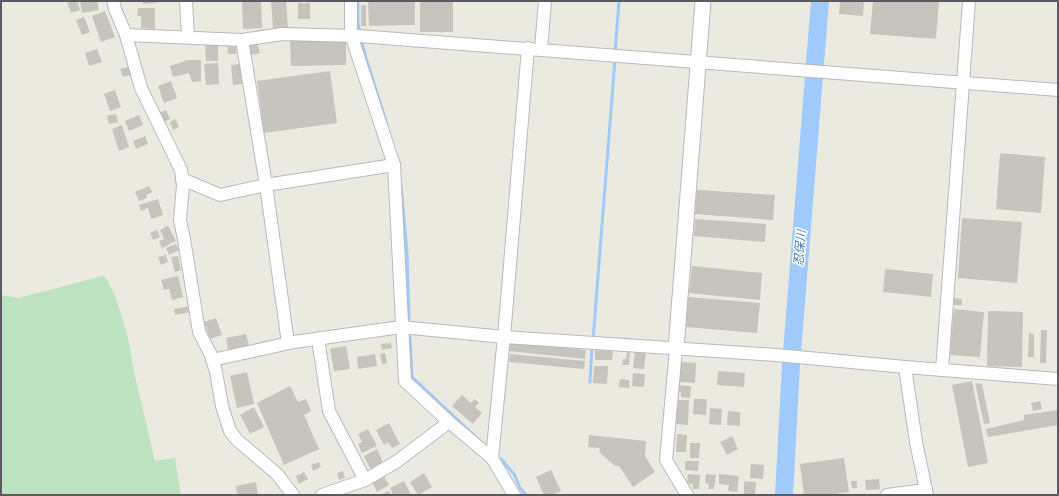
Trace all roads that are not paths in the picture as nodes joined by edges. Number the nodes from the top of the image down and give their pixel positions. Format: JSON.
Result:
{"nodes":[{"id":1,"x":113,"y":1,"type":"edge"},
{"id":2,"x":186,"y":1,"type":"edge"},
{"id":3,"x":351,"y":1,"type":"edge"},
{"id":4,"x":545,"y":1,"type":"edge"},
{"id":5,"x":703,"y":1,"type":"edge"},
{"id":6,"x":969,"y":1,"type":"edge"},
{"id":7,"x":126,"y":35,"type":"junction"},
{"id":8,"x":351,"y":35,"type":"junction"},
{"id":9,"x":188,"y":37,"type":"junction"},
{"id":10,"x":242,"y":40,"type":"junction"},
{"id":11,"x":528,"y":48,"type":"junction"},
{"id":12,"x":541,"y":49,"type":"junction"},
{"id":13,"x":698,"y":62,"type":"junction"},
{"id":14,"x":962,"y":82,"type":"junction"},
{"id":15,"x":1058,"y":90,"type":"edge"},
{"id":16,"x":394,"y":165,"type":"junction"},
{"id":17,"x":182,"y":179,"type":"junction"},
{"id":18,"x":266,"y":185,"type":"junction"},
{"id":19,"x":401,"y":327,"type":"junction"},
{"id":20,"x":504,"y":337,"type":"junction"},
{"id":21,"x":318,"y":339,"type":"junction"},
{"id":22,"x":288,"y":343,"type":"junction"},
{"id":23,"x":676,"y":349,"type":"junction"},
{"id":24,"x":212,"y":360,"type":"junction"},
{"id":25,"x":905,"y":367,"type":"junction"},
{"id":26,"x":942,"y":370,"type":"junction"},
{"id":27,"x":1058,"y":379,"type":"edge"},
{"id":28,"x":449,"y":422,"type":"junction"},
{"id":29,"x":492,"y":458,"type":"junction"},
{"id":30,"x":365,"y":480,"type":"junction"},
{"id":31,"x":926,"y":493,"type":"edge"},
{"id":32,"x":293,"y":495,"type":"edge"},
{"id":33,"x":322,"y":495,"type":"edge"},
{"id":34,"x":514,"y":495,"type":"edge"},
{"id":35,"x":687,"y":495,"type":"edge"},
{"id":36,"x":887,"y":495,"type":"edge"}],
"edges":[{"from":1,"to":7,"type":"street"},
{"from":2,"to":9,"type":"street"},
{"from":3,"to":8,"type":"street"},
{"from":4,"to":12,"type":"street"},
{"from":5,"to":13,"type":"street"},
{"from":6,"to":14,"type":"street"},
{"from":7,"to":9,"type":"street"},
{"from":7,"to":17,"type":"street"},
{"from":8,"to":10,"type":"street"},
{"from":8,"to":11,"type":"street"},
{"from":8,"to":16,"type":"street"},
{"from":9,"to":10,"type":"street"},
{"from":10,"to":18,"type":"street"},
{"from":11,"to":12,"type":"street"},
{"from":11,"to":20,"type":"street"},
{"from":12,"to":13,"type":"street"},
{"from":13,"to":14,"type":"street"},
{"from":13,"to":23,"type":"street"},
{"from":14,"to":15,"type":"street"},
{"from":14,"to":26,"type":"street"},
{"from":16,"to":18,"type":"street"},
{"from":16,"to":19,"type":"street"},
{"from":17,"to":18,"type":"street"},
{"from":17,"to":24,"type":"street"},
{"from":18,"to":22,"type":"street"},
{"from":19,"to":20,"type":"street"},
{"from":19,"to":21,"type":"street"},
{"from":19,"to":28,"type":"street"},
{"from":20,"to":23,"type":"street"},
{"from":20,"to":29,"type":"street"},
{"from":21,"to":22,"type":"street"},
{"from":21,"to":30,"type":"street"},
{"from":22,"to":24,"type":"street"},
{"from":23,"to":25,"type":"street"},
{"from":23,"to":35,"type":"street"},
{"from":24,"to":32,"type":"street"},
{"from":25,"to":26,"type":"street"},
{"from":25,"to":31,"type":"street"},
{"from":26,"to":27,"type":"street"},
{"from":28,"to":29,"type":"street"},
{"from":28,"to":30,"type":"street"},
{"from":29,"to":34,"type":"street"},
{"from":30,"to":33,"type":"street"},
{"from":31,"to":36,"type":"street"}]}
